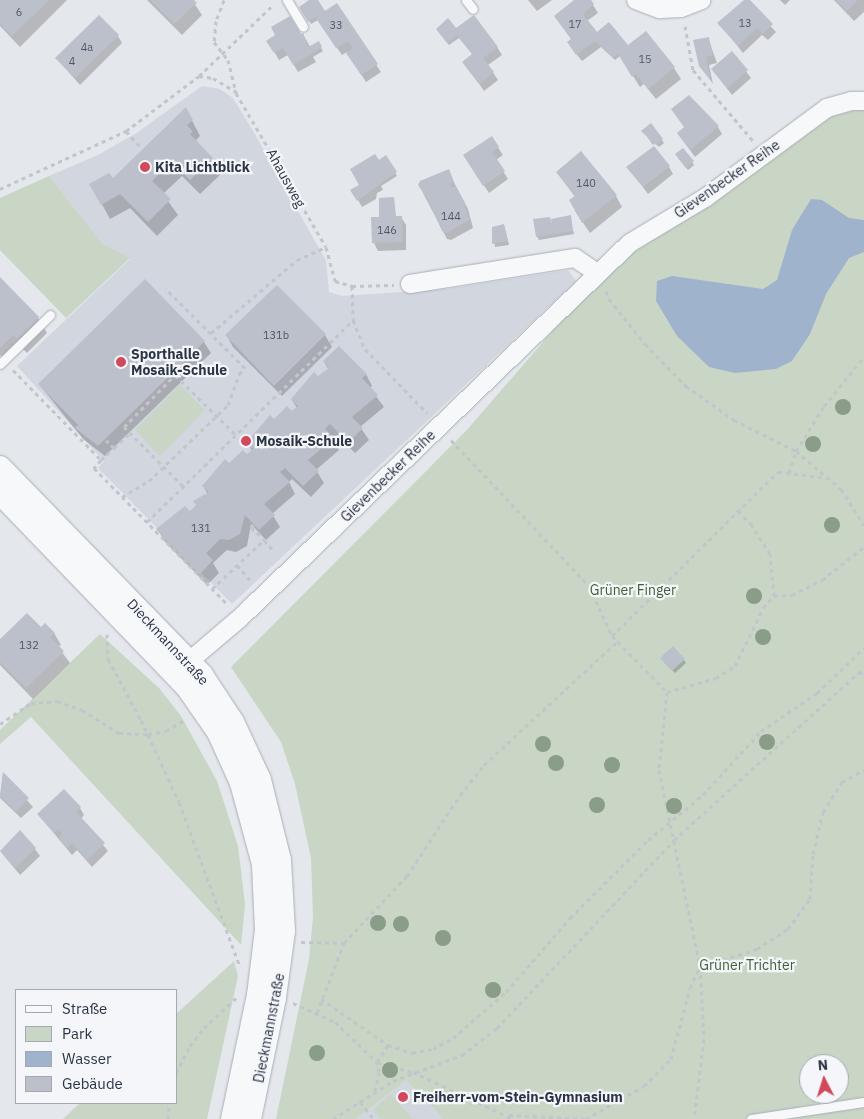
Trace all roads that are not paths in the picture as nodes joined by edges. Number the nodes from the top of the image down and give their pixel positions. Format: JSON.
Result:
{"nodes":[{"id":1,"x":287,"y":0,"type":"edge"},
{"id":2,"x":466,"y":0,"type":"edge"},
{"id":3,"x":636,"y":0,"type":"edge"},
{"id":4,"x":702,"y":0,"type":"edge"},
{"id":5,"x":473,"y":9,"type":"dead end"},
{"id":6,"x":303,"y":27,"type":"dead end"},
{"id":7,"x":864,"y":101,"type":"edge"},
{"id":8,"x":597,"y":273,"type":"junction"},
{"id":9,"x":410,"y":284,"type":"road end"},
{"id":10,"x":50,"y":315,"type":"dead end"},
{"id":11,"x":2,"y":362,"type":"edge"},
{"id":12,"x":0,"y":467,"type":"edge"},
{"id":13,"x":0,"y":493,"type":"edge"},
{"id":14,"x":182,"y":667,"type":"junction"},
{"id":15,"x":864,"y":1102,"type":"edge"},
{"id":16,"x":232,"y":1119,"type":"edge"},
{"id":17,"x":250,"y":1119,"type":"edge"},
{"id":18,"x":751,"y":1119,"type":"edge"}],
"edges":[{"from":1,"to":6,"type":"lane"},
{"from":2,"to":5,"type":"lane"},
{"from":3,"to":4,"type":"street"},
{"from":7,"to":8,"type":"street","name":"Gievenbecker Reihe"},
{"from":8,"to":9,"type":"street"},
{"from":8,"to":14,"type":"street","name":"Gievenbecker Reihe"},
{"from":10,"to":11,"type":"lane"},
{"from":12,"to":14,"type":"street","name":"Dieckmannstraße"},
{"from":13,"to":14,"type":"street","name":"Dieckmannstraße"},
{"from":14,"to":16,"type":"street","name":"Dieckmannstraße"},
{"from":14,"to":17,"type":"street","name":"Dieckmannstraße"},
{"from":15,"to":18,"type":"lane"}]}
